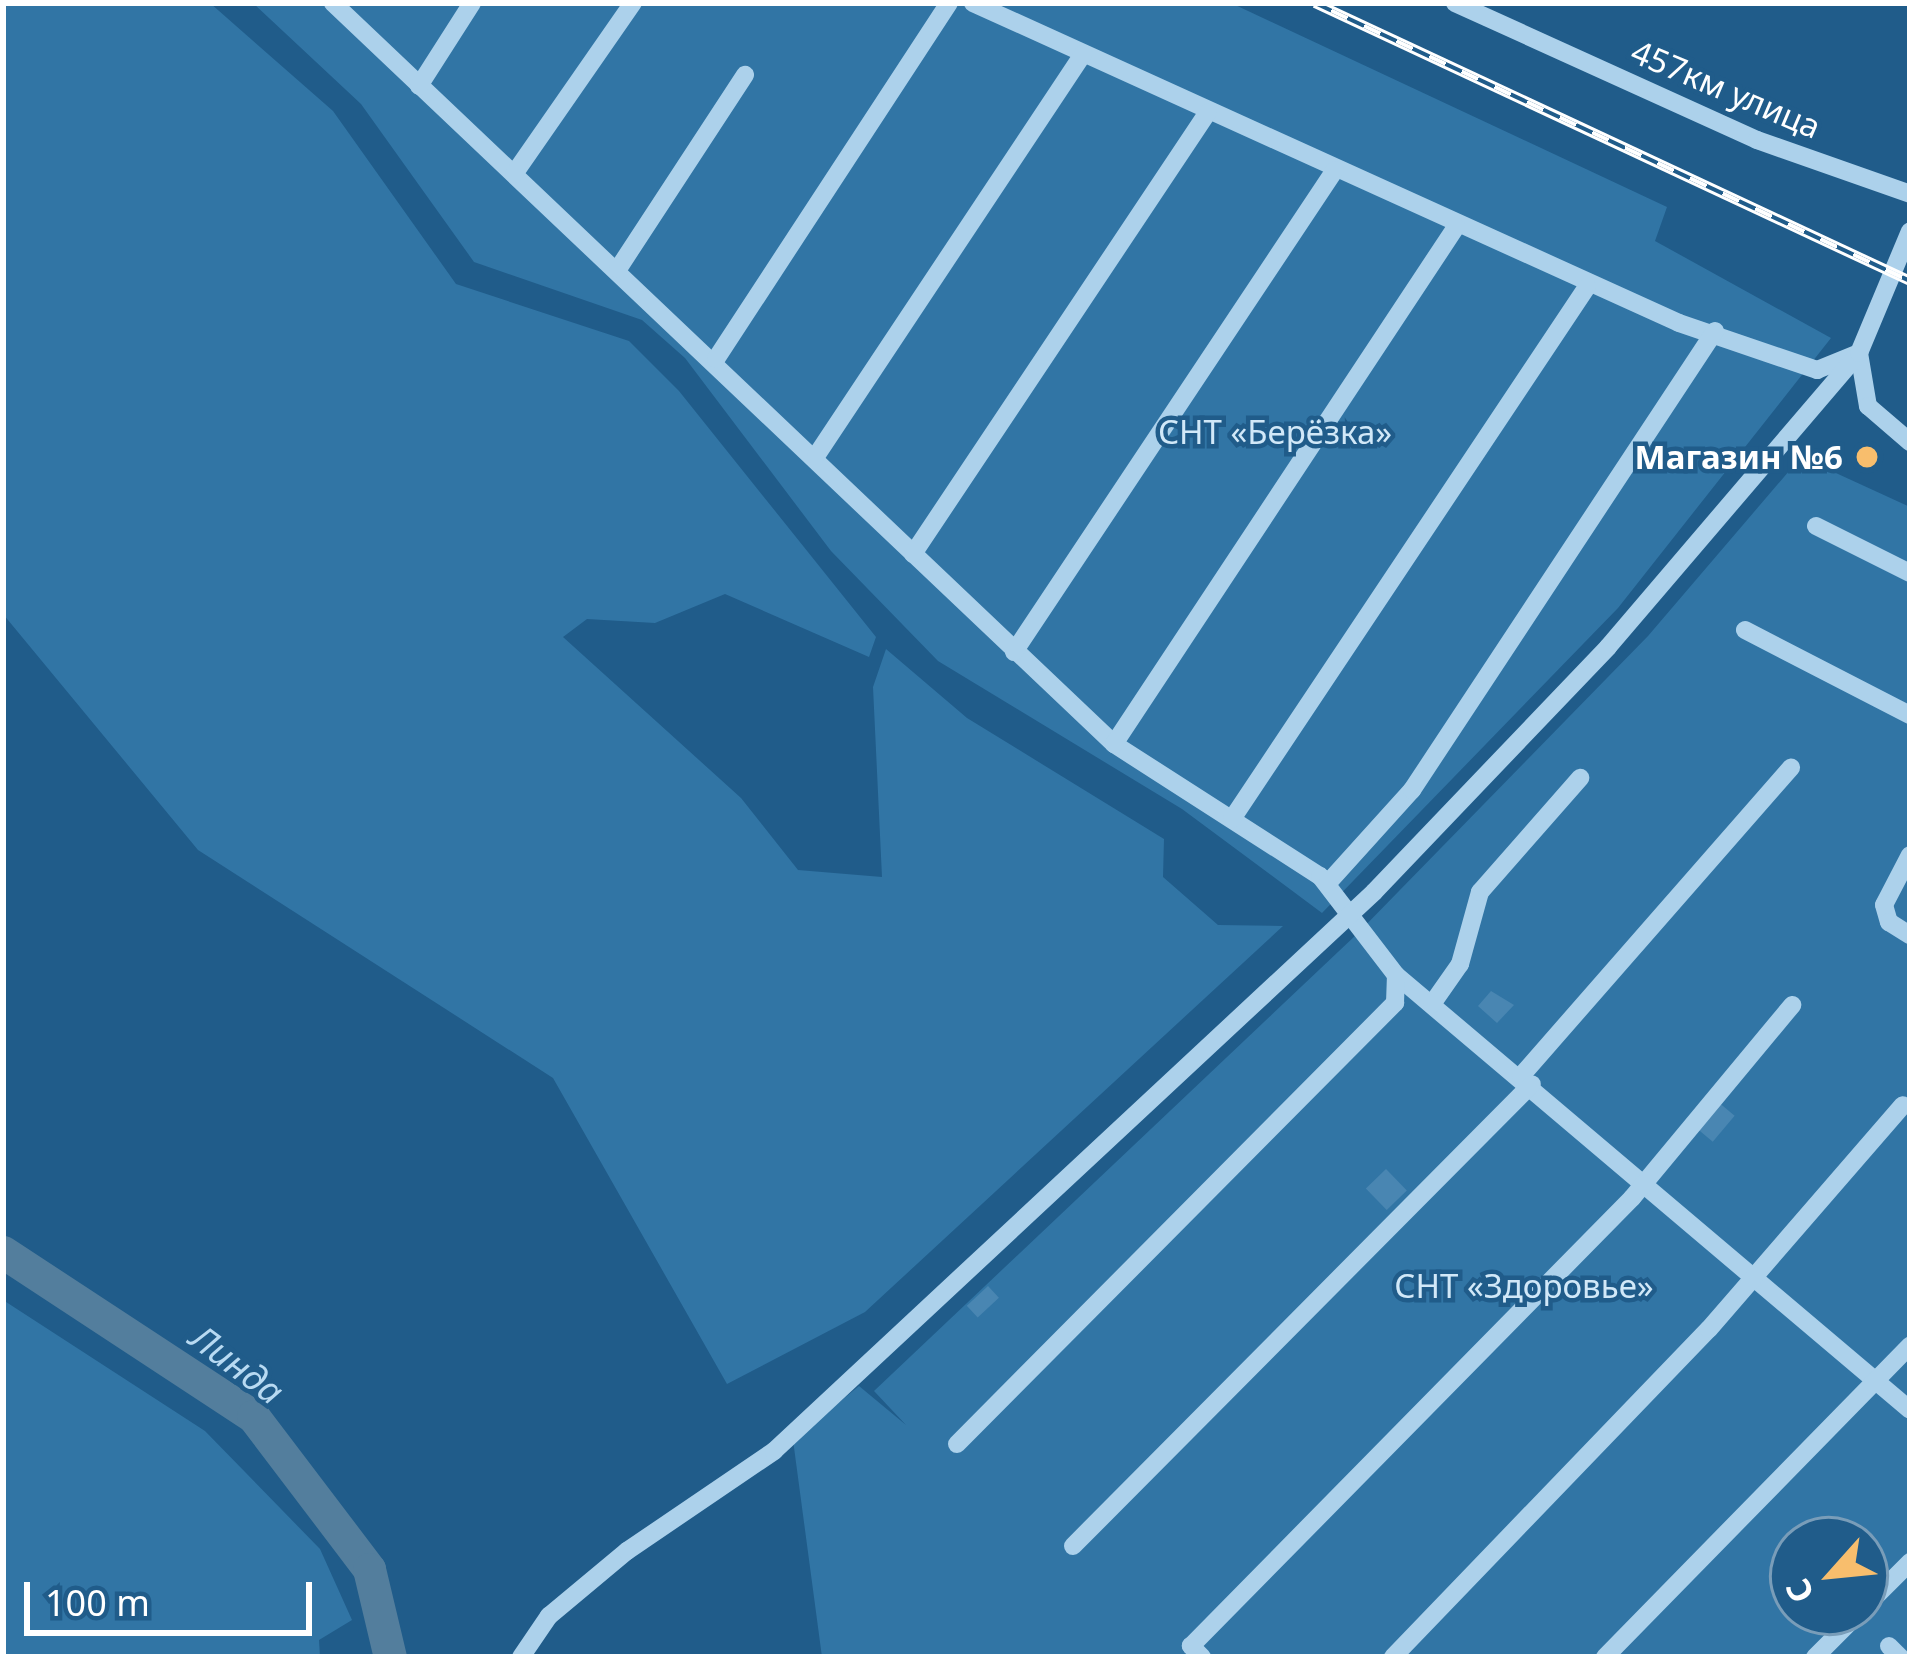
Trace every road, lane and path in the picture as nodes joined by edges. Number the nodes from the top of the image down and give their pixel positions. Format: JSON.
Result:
{"nodes":[{"id":1,"x":333,"y":3,"type":"edge"},
{"id":2,"x":472,"y":3,"type":"edge"},
{"id":3,"x":633,"y":3,"type":"edge"},
{"id":4,"x":950,"y":3,"type":"edge"},
{"id":5,"x":973,"y":3,"type":"edge"},
{"id":6,"x":1456,"y":3,"type":"edge"},
{"id":7,"x":1083,"y":54,"type":"junction"},
{"id":8,"x":745,"y":75,"type":"dead end"},
{"id":9,"x":419,"y":86,"type":"junction"},
{"id":10,"x":1208,"y":112,"type":"junction"},
{"id":11,"x":1335,"y":170,"type":"junction"},
{"id":12,"x":514,"y":174,"type":"junction"},
{"id":13,"x":1910,"y":194,"type":"edge"},
{"id":14,"x":1456,"y":227,"type":"junction"},
{"id":15,"x":1910,"y":232,"type":"edge"},
{"id":16,"x":618,"y":269,"type":"junction"},
{"id":17,"x":1587,"y":286,"type":"junction"},
{"id":18,"x":1715,"y":331,"type":"junction"},
{"id":19,"x":1859,"y":353,"type":"junction"},
{"id":20,"x":716,"y":359,"type":"junction"},
{"id":21,"x":1910,"y":442,"type":"edge"},
{"id":22,"x":816,"y":456,"type":"junction"},
{"id":23,"x":1816,"y":526,"type":"dead end"},
{"id":24,"x":913,"y":554,"type":"junction"},
{"id":25,"x":1910,"y":573,"type":"edge"},
{"id":26,"x":1745,"y":630,"type":"dead end"},
{"id":27,"x":1014,"y":652,"type":"junction"},
{"id":28,"x":1910,"y":715,"type":"edge"},
{"id":29,"x":1114,"y":745,"type":"junction"},
{"id":30,"x":1791,"y":768,"type":"dead end"},
{"id":31,"x":1580,"y":778,"type":"dead end"},
{"id":32,"x":1232,"y":819,"type":"junction"},
{"id":33,"x":1910,"y":855,"type":"edge"},
{"id":34,"x":1327,"y":884,"type":"junction"},
{"id":35,"x":1354,"y":911,"type":"junction"},
{"id":36,"x":1910,"y":934,"type":"edge"},
{"id":37,"x":1396,"y":975,"type":"junction"},
{"id":38,"x":1432,"y":1004,"type":"junction"},
{"id":39,"x":1792,"y":1005,"type":"dead end"},
{"id":40,"x":1527,"y":1080,"type":"junction"},
{"id":41,"x":1903,"y":1105,"type":"dead end"},
{"id":42,"x":1644,"y":1181,"type":"junction"},
{"id":43,"x":1756,"y":1278,"type":"junction"},
{"id":44,"x":1910,"y":1346,"type":"edge"},
{"id":45,"x":1876,"y":1380,"type":"junction"},
{"id":46,"x":1910,"y":1411,"type":"edge"},
{"id":47,"x":957,"y":1444,"type":"dead end"},
{"id":48,"x":1073,"y":1546,"type":"dead end"},
{"id":49,"x":1910,"y":1562,"type":"edge"},
{"id":50,"x":1889,"y":1583,"type":"edge"},
{"id":51,"x":1836,"y":1636,"type":"edge"},
{"id":52,"x":521,"y":1657,"type":"edge"},
{"id":53,"x":1202,"y":1657,"type":"edge"},
{"id":54,"x":1393,"y":1657,"type":"edge"},
{"id":55,"x":1605,"y":1657,"type":"edge"},
{"id":56,"x":1815,"y":1657,"type":"edge"}],
"edges":[{"from":1,"to":9,"type":"street"},
{"from":2,"to":9,"type":"street"},
{"from":3,"to":12,"type":"street"},
{"from":4,"to":20,"type":"street"},
{"from":5,"to":7,"type":"street"},
{"from":6,"to":13,"type":"street","name":"457км улица"},
{"from":7,"to":10,"type":"street"},
{"from":7,"to":22,"type":"street"},
{"from":8,"to":16,"type":"street"},
{"from":9,"to":12,"type":"street"},
{"from":10,"to":11,"type":"street"},
{"from":10,"to":24,"type":"street"},
{"from":11,"to":14,"type":"street"},
{"from":11,"to":27,"type":"street"},
{"from":12,"to":16,"type":"street"},
{"from":14,"to":17,"type":"street"},
{"from":14,"to":29,"type":"street"},
{"from":15,"to":19,"type":"street"},
{"from":16,"to":20,"type":"street"},
{"from":17,"to":18,"type":"street"},
{"from":17,"to":32,"type":"street"},
{"from":18,"to":19,"type":"street"},
{"from":18,"to":34,"type":"street"},
{"from":19,"to":21,"type":"street"},
{"from":19,"to":35,"type":"street"},
{"from":20,"to":22,"type":"street"},
{"from":22,"to":24,"type":"street"},
{"from":23,"to":25,"type":"street"},
{"from":24,"to":27,"type":"street"},
{"from":26,"to":28,"type":"street"},
{"from":27,"to":29,"type":"street"},
{"from":29,"to":32,"type":"street"},
{"from":30,"to":40,"type":"street"},
{"from":31,"to":38,"type":"street"},
{"from":32,"to":34,"type":"street"},
{"from":33,"to":36,"type":"street"},
{"from":34,"to":35,"type":"street"},
{"from":35,"to":37,"type":"street"},
{"from":35,"to":52,"type":"street"},
{"from":37,"to":38,"type":"street"},
{"from":37,"to":47,"type":"street"},
{"from":38,"to":40,"type":"street"},
{"from":39,"to":42,"type":"street"},
{"from":40,"to":42,"type":"street"},
{"from":40,"to":48,"type":"street"},
{"from":41,"to":43,"type":"street"},
{"from":42,"to":43,"type":"street"},
{"from":42,"to":53,"type":"street"},
{"from":43,"to":45,"type":"street"},
{"from":43,"to":54,"type":"street"},
{"from":44,"to":45,"type":"street"},
{"from":45,"to":46,"type":"street"},
{"from":45,"to":55,"type":"street"},
{"from":49,"to":50,"type":"street"},
{"from":51,"to":56,"type":"street"}]}
